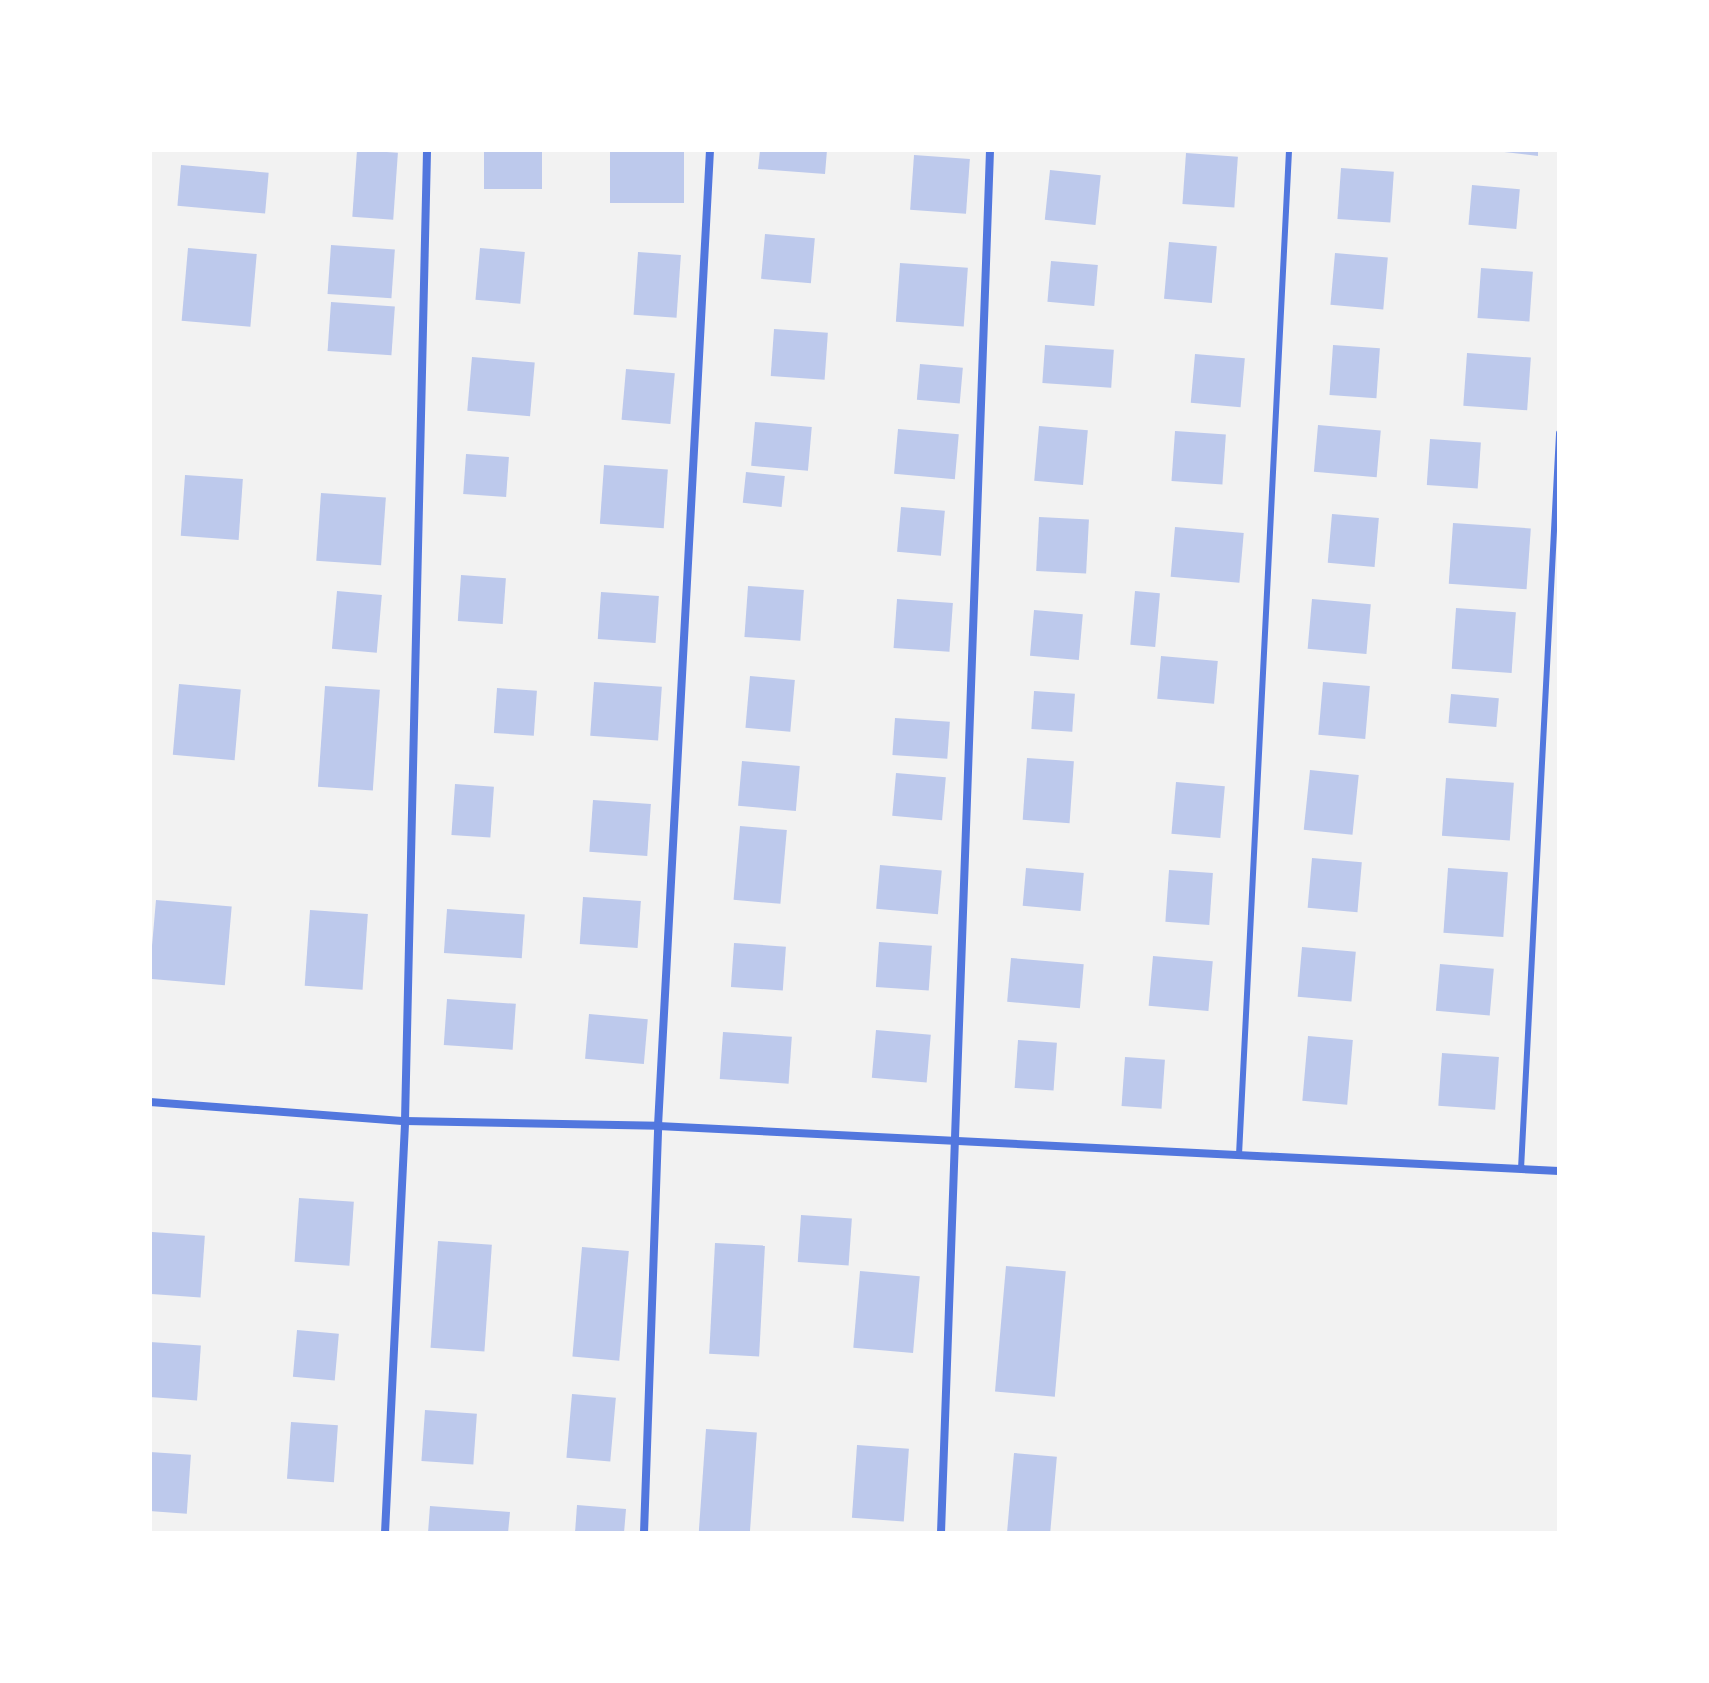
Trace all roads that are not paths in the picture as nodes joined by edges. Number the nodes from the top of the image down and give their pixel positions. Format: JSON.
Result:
{"nodes":[{"id":1,"x":427,"y":150,"type":"edge"},
{"id":2,"x":710,"y":150,"type":"edge"},
{"id":3,"x":990,"y":150,"type":"edge"},
{"id":4,"x":1289,"y":150,"type":"edge"},
{"id":5,"x":1559,"y":433,"type":"edge"},
{"id":6,"x":150,"y":1102,"type":"edge"},
{"id":7,"x":405,"y":1121,"type":"junction"},
{"id":8,"x":658,"y":1126,"type":"junction"},
{"id":9,"x":957,"y":1141,"type":"junction"},
{"id":10,"x":1239,"y":1155,"type":"junction"},
{"id":11,"x":1521,"y":1169,"type":"junction"},
{"id":12,"x":1559,"y":1171,"type":"edge"},
{"id":13,"x":385,"y":1533,"type":"edge"},
{"id":14,"x":644,"y":1533,"type":"edge"},
{"id":15,"x":941,"y":1533,"type":"edge"}],
"edges":[{"from":1,"to":7,"type":"street"},
{"from":2,"to":8,"type":"street"},
{"from":3,"to":9,"type":"street"},
{"from":4,"to":10,"type":"lane"},
{"from":5,"to":11,"type":"lane"},
{"from":6,"to":7,"type":"street"},
{"from":7,"to":8,"type":"street"},
{"from":7,"to":13,"type":"street"},
{"from":8,"to":9,"type":"street"},
{"from":8,"to":14,"type":"street"},
{"from":9,"to":10,"type":"street"},
{"from":9,"to":15,"type":"street"},
{"from":10,"to":11,"type":"street"},
{"from":11,"to":12,"type":"street"}]}
